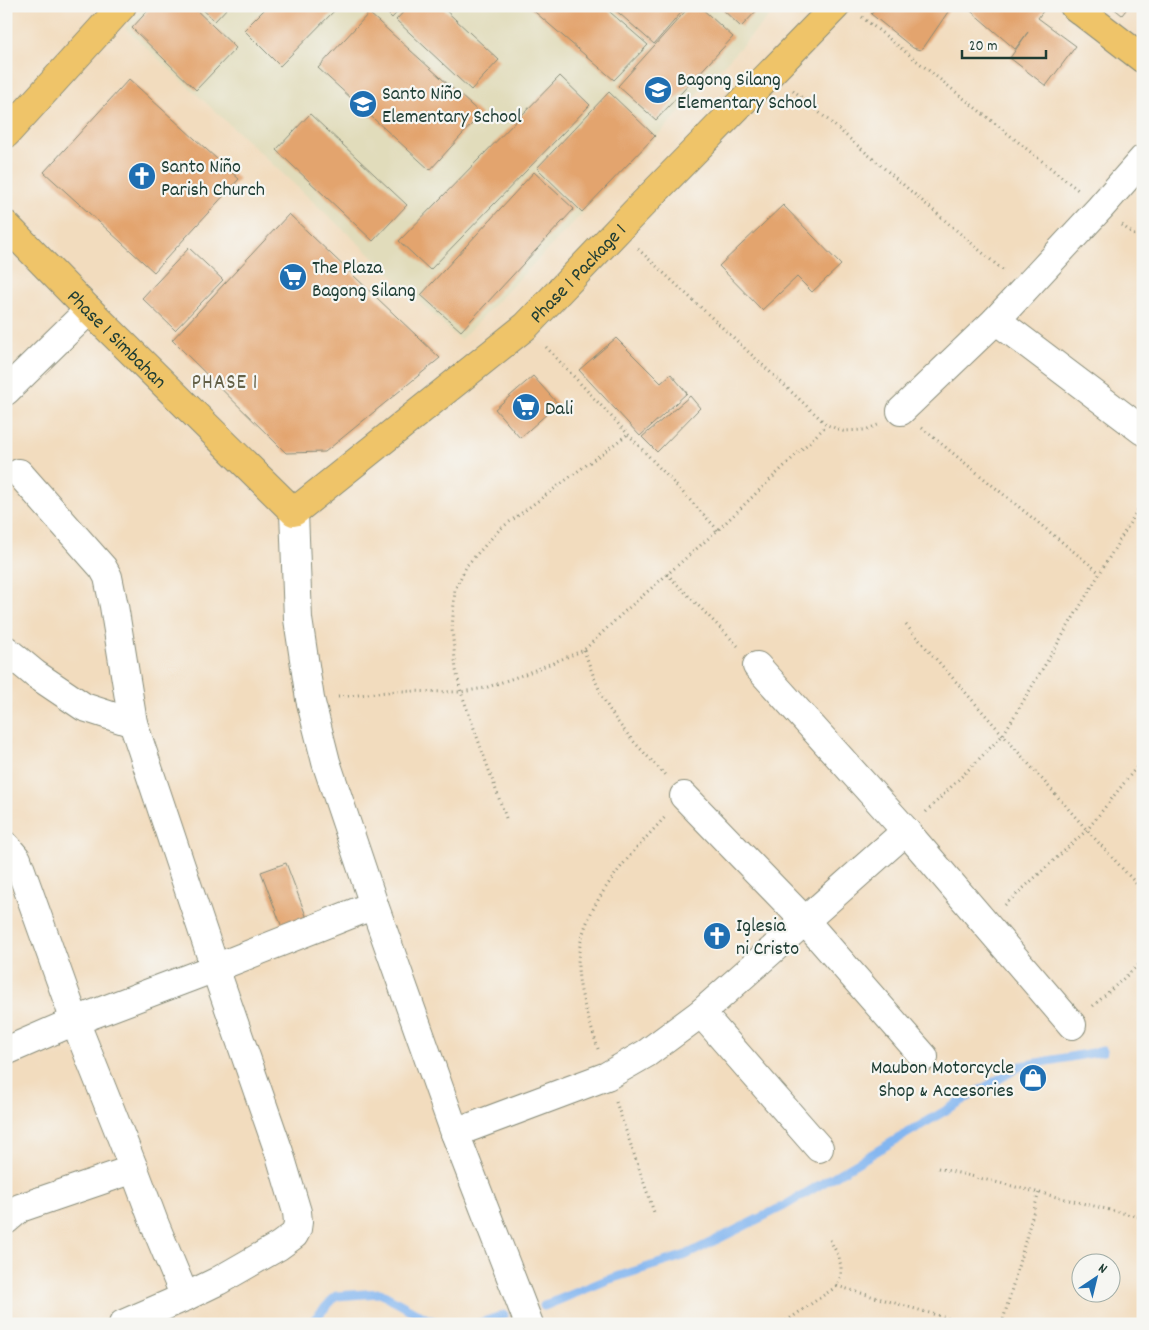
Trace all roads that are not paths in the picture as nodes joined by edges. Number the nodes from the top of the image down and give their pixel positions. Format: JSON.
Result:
{"nodes":[{"id":1,"x":122,"y":6,"type":"edge"},
{"id":2,"x":1074,"y":6,"type":"edge"},
{"id":3,"x":846,"y":9,"type":"edge"},
{"id":4,"x":1143,"y":59,"type":"edge"},
{"id":5,"x":6,"y":134,"type":"edge"},
{"id":6,"x":1143,"y":159,"type":"edge"},
{"id":7,"x":6,"y":225,"type":"edge"},
{"id":8,"x":89,"y":310,"type":"junction"},
{"id":9,"x":996,"y":320,"type":"junction"},
{"id":10,"x":6,"y":391,"type":"edge"},
{"id":11,"x":901,"y":411,"type":"road end"},
{"id":12,"x":1143,"y":431,"type":"edge"},
{"id":13,"x":20,"y":473,"type":"dead end"},
{"id":14,"x":294,"y":512,"type":"junction"},
{"id":15,"x":6,"y":650,"type":"edge"},
{"id":16,"x":757,"y":666,"type":"road end"},
{"id":17,"x":133,"y":722,"type":"junction"},
{"id":18,"x":684,"y":796,"type":"road end"},
{"id":19,"x":906,"y":831,"type":"junction"},
{"id":20,"x":6,"y":846,"type":"edge"},
{"id":21,"x":374,"y":905,"type":"junction"},
{"id":22,"x":805,"y":921,"type":"junction"},
{"id":23,"x":215,"y":968,"type":"junction"},
{"id":24,"x":700,"y":1012,"type":"junction"},
{"id":25,"x":75,"y":1020,"type":"junction"},
{"id":26,"x":1072,"y":1025,"type":"road end"},
{"id":27,"x":6,"y":1051,"type":"edge"},
{"id":28,"x":924,"y":1057,"type":"dead end"},
{"id":29,"x":455,"y":1133,"type":"junction"},
{"id":30,"x":819,"y":1148,"type":"dead end"},
{"id":31,"x":134,"y":1169,"type":"junction"},
{"id":32,"x":6,"y":1220,"type":"edge"},
{"id":33,"x":185,"y":1297,"type":"junction"},
{"id":34,"x":123,"y":1324,"type":"edge"},
{"id":35,"x":530,"y":1324,"type":"edge"}],
"edges":[{"from":1,"to":5,"type":"main road"},
{"from":2,"to":4,"type":"main road"},
{"from":3,"to":14,"type":"main road","name":"Phase 1 Package 1"},
{"from":6,"to":9,"type":"street"},
{"from":7,"to":8,"type":"main road","name":"Phase 1 Simbahan"},
{"from":8,"to":10,"type":"street"},
{"from":8,"to":14,"type":"main road","name":"Phase 1 Simbahan"},
{"from":9,"to":11,"type":"street"},
{"from":9,"to":12,"type":"street"},
{"from":13,"to":17,"type":"street"},
{"from":14,"to":21,"type":"street"},
{"from":15,"to":17,"type":"street"},
{"from":16,"to":19,"type":"street"},
{"from":17,"to":23,"type":"street"},
{"from":18,"to":22,"type":"street"},
{"from":19,"to":22,"type":"street"},
{"from":19,"to":26,"type":"street"},
{"from":20,"to":25,"type":"street"},
{"from":21,"to":23,"type":"street"},
{"from":21,"to":29,"type":"street"},
{"from":22,"to":24,"type":"street"},
{"from":22,"to":28,"type":"street"},
{"from":23,"to":25,"type":"street"},
{"from":23,"to":33,"type":"street"},
{"from":24,"to":29,"type":"street"},
{"from":24,"to":30,"type":"street"},
{"from":25,"to":27,"type":"street"},
{"from":25,"to":31,"type":"street"},
{"from":29,"to":35,"type":"street"},
{"from":31,"to":32,"type":"street"},
{"from":31,"to":33,"type":"street"},
{"from":33,"to":34,"type":"street"}]}
